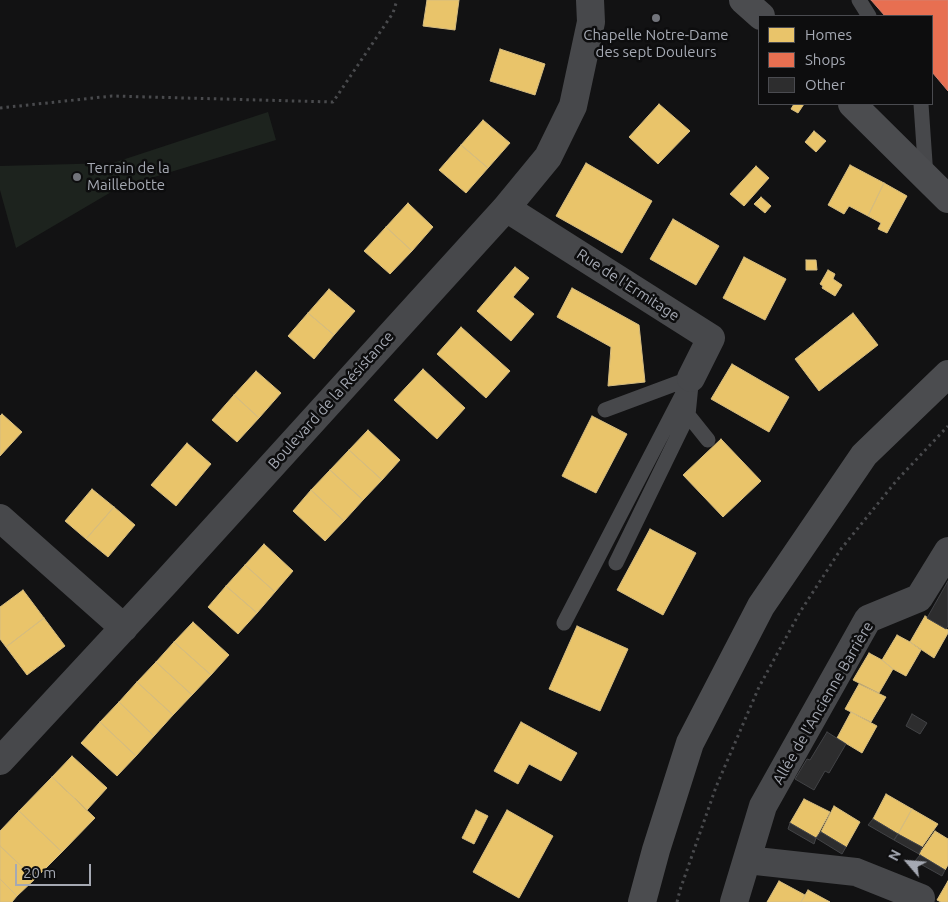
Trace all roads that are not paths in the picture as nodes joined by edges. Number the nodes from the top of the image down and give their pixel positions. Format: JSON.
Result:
{"nodes":[{"id":1,"x":590,"y":0,"type":"edge"},
{"id":2,"x":743,"y":0,"type":"edge"},
{"id":3,"x":859,"y":0,"type":"edge"},
{"id":4,"x":760,"y":15,"type":"edge"},
{"id":5,"x":868,"y":15,"type":"edge"},
{"id":6,"x":853,"y":105,"type":"edge"},
{"id":7,"x":921,"y":105,"type":"edge"},
{"id":8,"x":926,"y":178,"type":"junction"},
{"id":9,"x":948,"y":199,"type":"edge"},
{"id":10,"x":506,"y":208,"type":"junction"},
{"id":11,"x":948,"y":374,"type":"edge"},
{"id":12,"x":691,"y":378,"type":"junction"},
{"id":13,"x":605,"y":410,"type":"dead end"},
{"id":14,"x":688,"y":415,"type":"junction"},
{"id":15,"x":708,"y":440,"type":"dead end"},
{"id":16,"x":0,"y":518,"type":"edge"},
{"id":17,"x":948,"y":551,"type":"edge"},
{"id":18,"x":616,"y":563,"type":"dead end"},
{"id":19,"x":564,"y":623,"type":"dead end"},
{"id":20,"x":124,"y":628,"type":"junction"},
{"id":21,"x":0,"y":761,"type":"edge"},
{"id":22,"x":747,"y":860,"type":"junction"},
{"id":23,"x":921,"y":898,"type":"dead end"},
{"id":24,"x":642,"y":902,"type":"edge"},
{"id":25,"x":734,"y":902,"type":"edge"}],
"edges":[{"from":1,"to":10,"type":"street","name":"Boulevard de la Résistance"},
{"from":2,"to":4,"type":"main road"},
{"from":3,"to":5,"type":"lane"},
{"from":6,"to":8,"type":"main road"},
{"from":7,"to":8,"type":"lane"},
{"from":8,"to":9,"type":"main road"},
{"from":10,"to":12,"type":"street","name":"Rue de l'Ermitage"},
{"from":10,"to":20,"type":"street","name":"Boulevard de la Résistance"},
{"from":11,"to":24,"type":"main road"},
{"from":12,"to":13,"type":"lane"},
{"from":12,"to":14,"type":"lane"},
{"from":12,"to":19,"type":"lane"},
{"from":14,"to":15,"type":"lane"},
{"from":14,"to":18,"type":"lane"},
{"from":16,"to":20,"type":"street"},
{"from":17,"to":22,"type":"street","name":"Allée de l'Ancienne Barrière"},
{"from":20,"to":21,"type":"street","name":"Boulevard de la Résistance"},
{"from":22,"to":23,"type":"street"},
{"from":22,"to":25,"type":"street","name":"Allée de l'Ancienne Barrière"}]}
